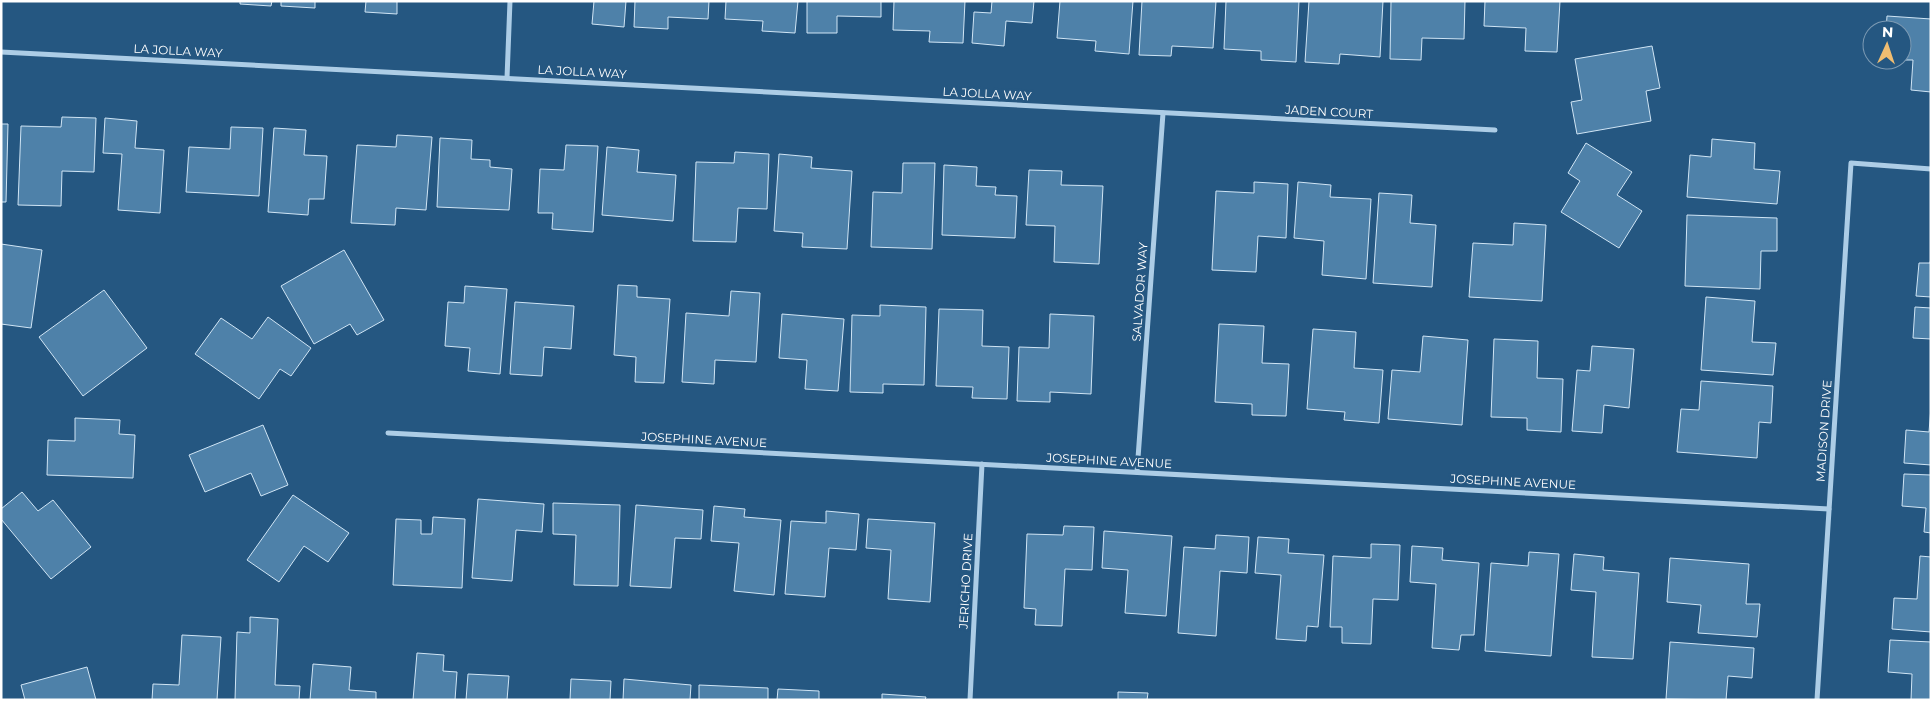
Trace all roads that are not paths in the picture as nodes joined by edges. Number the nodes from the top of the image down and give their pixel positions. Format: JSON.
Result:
{"nodes":[{"id":1,"x":510,"y":1,"type":"edge"},
{"id":2,"x":1,"y":52,"type":"edge"},
{"id":3,"x":507,"y":78,"type":"junction"},
{"id":4,"x":1162,"y":113,"type":"junction"},
{"id":5,"x":1495,"y":130,"type":"dead end"},
{"id":6,"x":1931,"y":168,"type":"edge"},
{"id":7,"x":388,"y":433,"type":"dead end"},
{"id":8,"x":982,"y":464,"type":"junction"},
{"id":9,"x":1137,"y":472,"type":"junction"},
{"id":10,"x":1829,"y":509,"type":"junction"},
{"id":11,"x":970,"y":700,"type":"edge"},
{"id":12,"x":1817,"y":700,"type":"edge"}],
"edges":[{"from":1,"to":3,"type":"street"},
{"from":2,"to":3,"type":"street","name":"LA JOLLA WAY"},
{"from":3,"to":4,"type":"street","name":"LA JOLLA WAY"},
{"from":4,"to":5,"type":"street","name":"JADEN COURT"},
{"from":4,"to":9,"type":"street","name":"SALVADOR WAY"},
{"from":6,"to":10,"type":"street","name":"MADISON DRIVE"},
{"from":7,"to":8,"type":"street","name":"JOSEPHINE AVENUE"},
{"from":8,"to":9,"type":"street","name":"JOSEPHINE AVENUE"},
{"from":8,"to":11,"type":"street","name":"JERICHO DRIVE"},
{"from":9,"to":10,"type":"street","name":"JOSEPHINE AVENUE"},
{"from":10,"to":12,"type":"street","name":"MADISON DRIVE"}]}
